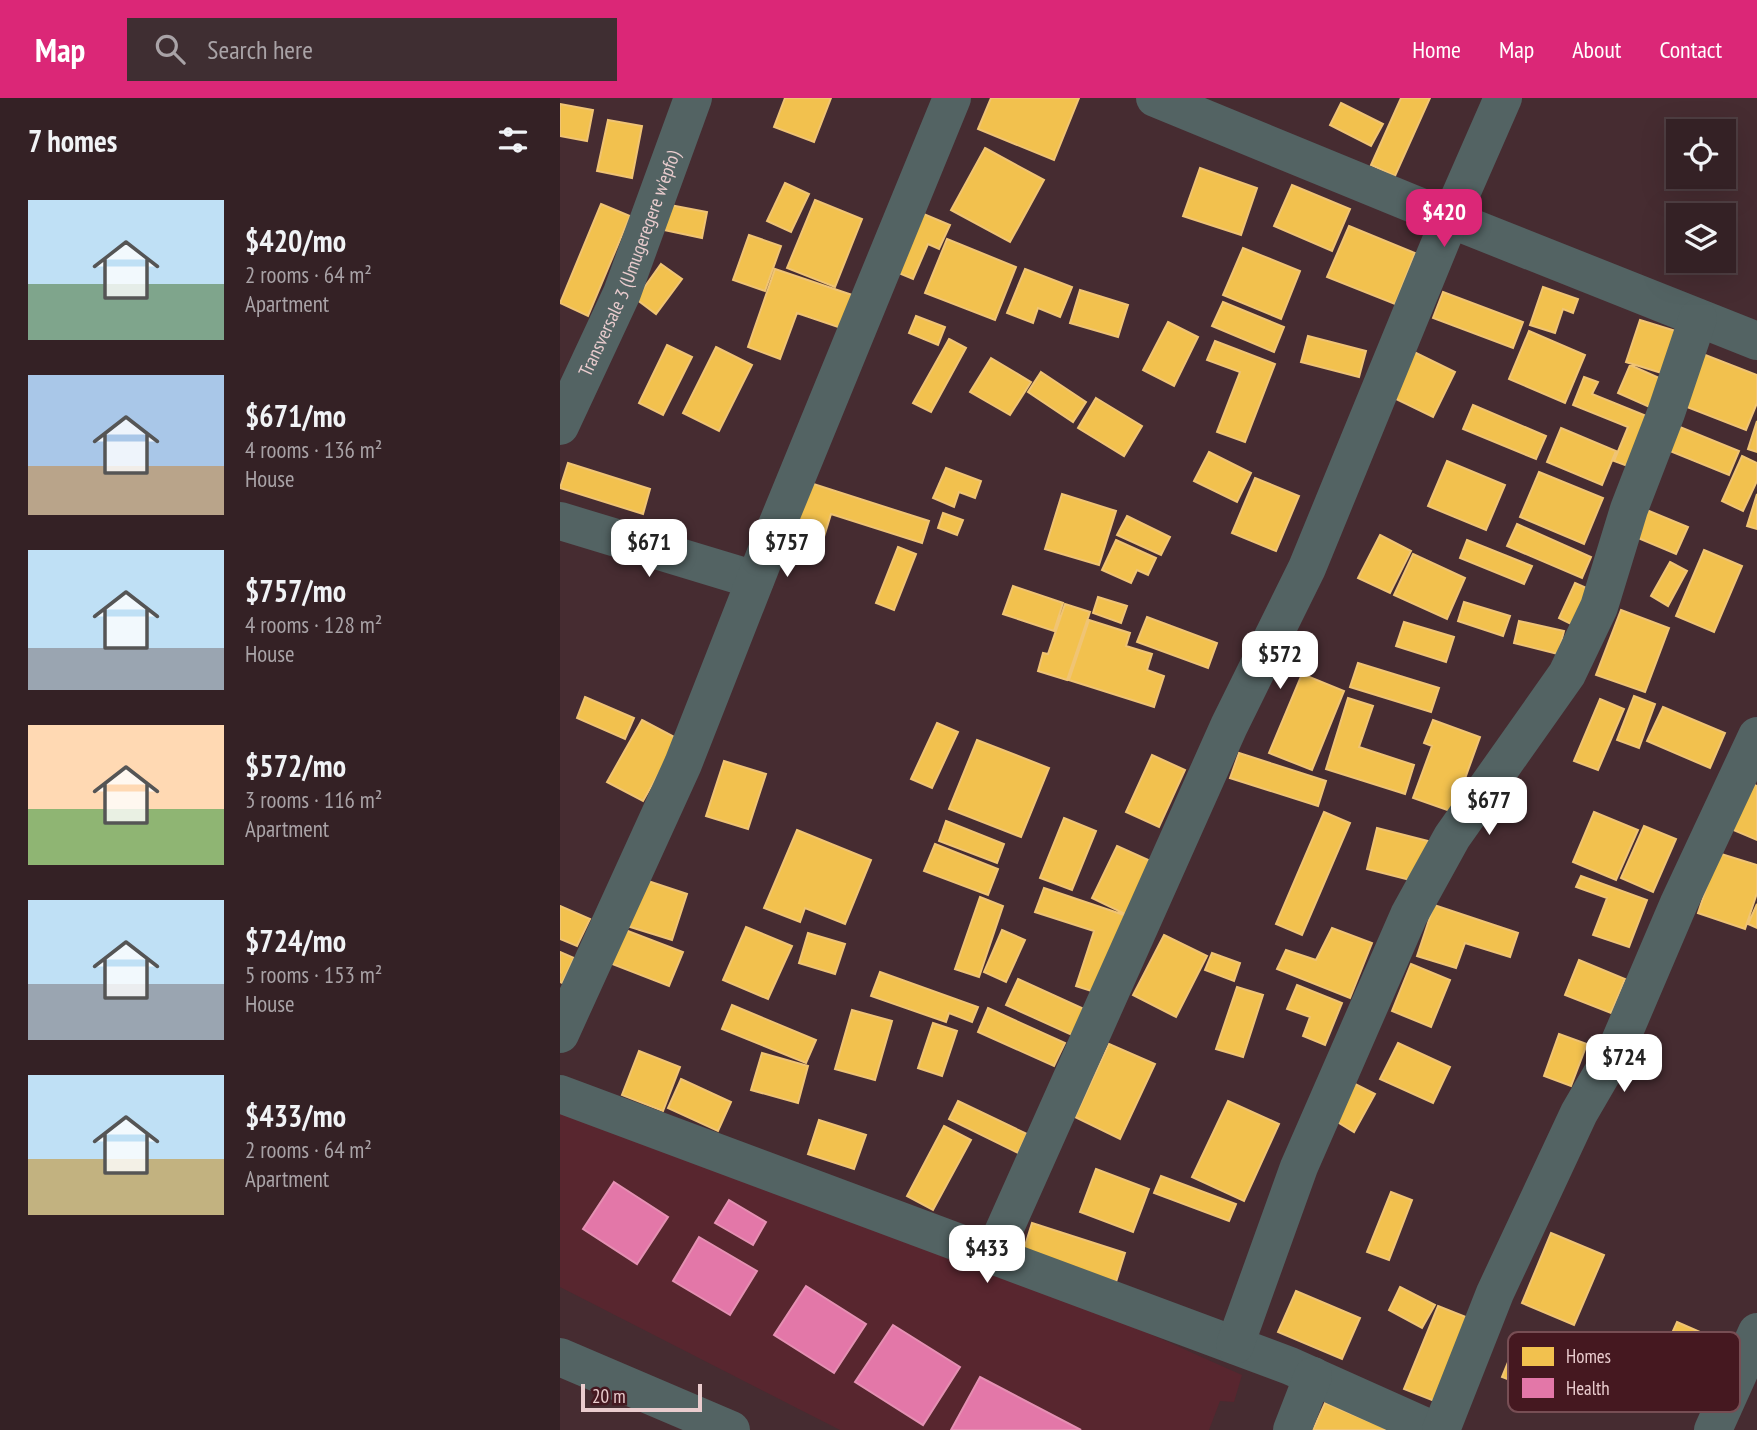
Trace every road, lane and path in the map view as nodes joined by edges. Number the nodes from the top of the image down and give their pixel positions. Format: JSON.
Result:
{"nodes":[{"id":1,"x":694,"y":98,"type":"edge"},
{"id":2,"x":952,"y":98,"type":"edge"},
{"id":3,"x":1155,"y":98,"type":"edge"},
{"id":4,"x":1503,"y":98,"type":"edge"},
{"id":5,"x":1450,"y":219,"type":"junction"},
{"id":6,"x":1698,"y":317,"type":"junction"},
{"id":7,"x":1757,"y":341,"type":"edge"},
{"id":8,"x":560,"y":426,"type":"edge"},
{"id":9,"x":560,"y":521,"type":"edge"},
{"id":10,"x":755,"y":580,"type":"junction"},
{"id":11,"x":1757,"y":736,"type":"edge"},
{"id":12,"x":560,"y":1034,"type":"edge"},
{"id":13,"x":560,"y":1094,"type":"edge"},
{"id":14,"x":993,"y":1255,"type":"junction"},
{"id":15,"x":1757,"y":1332,"type":"edge"},
{"id":16,"x":1235,"y":1345,"type":"junction"},
{"id":17,"x":560,"y":1357,"type":"edge"},
{"id":18,"x":1740,"y":1370,"type":"edge"},
{"id":19,"x":1313,"y":1376,"type":"junction"},
{"id":20,"x":1721,"y":1412,"type":"edge"},
{"id":21,"x":731,"y":1430,"type":"edge"},
{"id":22,"x":1292,"y":1430,"type":"edge"},
{"id":23,"x":1433,"y":1430,"type":"edge"},
{"id":24,"x":1441,"y":1430,"type":"edge"},
{"id":25,"x":1713,"y":1430,"type":"edge"}],
"edges":[{"from":1,"to":8,"type":"street","name":"Transversale 3 (Umugeregere w'epfo)"},
{"from":2,"to":10,"type":"street"},
{"from":3,"to":5,"type":"street"},
{"from":4,"to":5,"type":"street"},
{"from":5,"to":6,"type":"street"},
{"from":5,"to":14,"type":"street"},
{"from":6,"to":7,"type":"street"},
{"from":6,"to":16,"type":"street"},
{"from":9,"to":10,"type":"street"},
{"from":10,"to":12,"type":"street"},
{"from":11,"to":24,"type":"street"},
{"from":13,"to":14,"type":"street"},
{"from":14,"to":16,"type":"street"},
{"from":15,"to":18,"type":"street"},
{"from":16,"to":19,"type":"street"},
{"from":17,"to":21,"type":"street"},
{"from":19,"to":22,"type":"street"},
{"from":19,"to":23,"type":"street"},
{"from":20,"to":25,"type":"street"}]}
